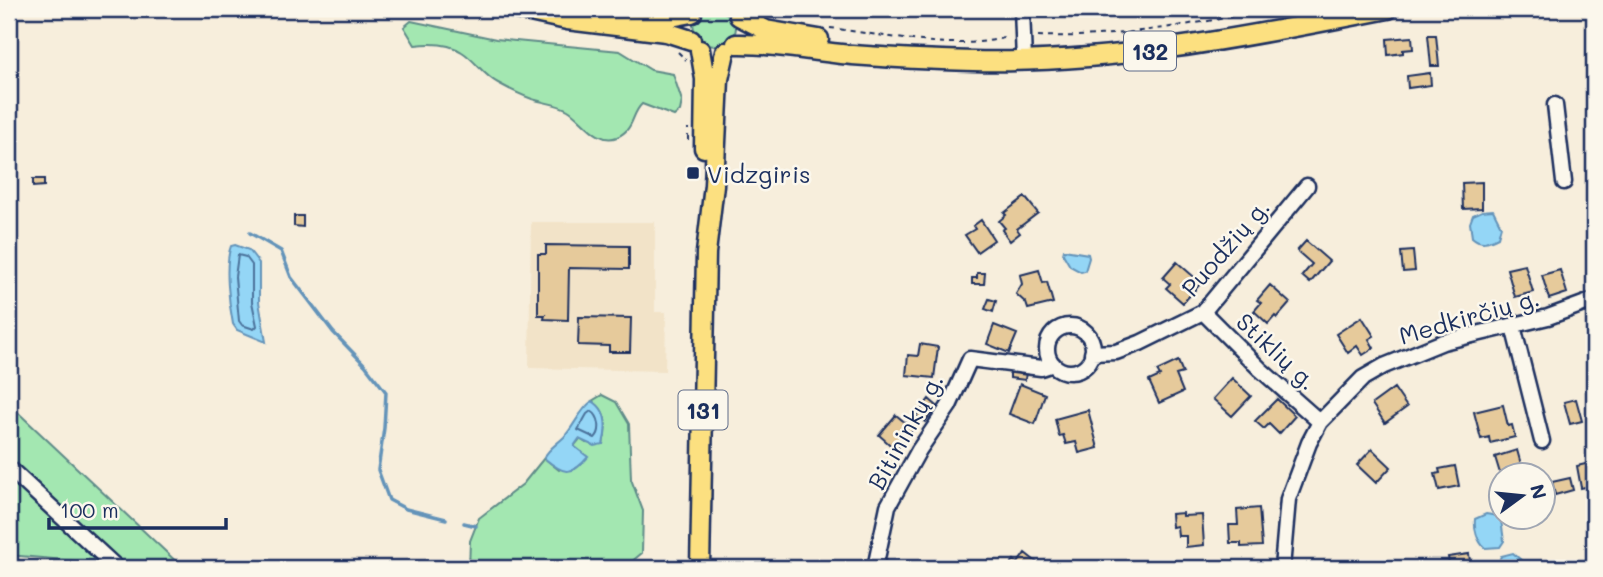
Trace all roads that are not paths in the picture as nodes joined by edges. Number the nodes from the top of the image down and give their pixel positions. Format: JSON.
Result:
{"nodes":[{"id":1,"x":519,"y":9,"type":"edge"},
{"id":2,"x":1022,"y":9,"type":"edge"},
{"id":3,"x":1388,"y":9,"type":"edge"},
{"id":4,"x":694,"y":11,"type":"edge"},
{"id":5,"x":737,"y":13,"type":"edge"},
{"id":6,"x":696,"y":45,"type":"junction"},
{"id":7,"x":731,"y":48,"type":"junction"},
{"id":8,"x":908,"y":57,"type":"junction"},
{"id":9,"x":1024,"y":61,"type":"junction"},
{"id":10,"x":1555,"y":105,"type":"dead end"},
{"id":11,"x":1564,"y":182,"type":"dead end"},
{"id":12,"x":1307,"y":186,"type":"dead end"},
{"id":13,"x":706,"y":253,"type":"junction"},
{"id":14,"x":1594,"y":300,"type":"edge"},
{"id":15,"x":1203,"y":312,"type":"junction"},
{"id":16,"x":1513,"y":326,"type":"junction"},
{"id":17,"x":1092,"y":353,"type":"junction"},
{"id":18,"x":1053,"y":363,"type":"junction"},
{"id":19,"x":1320,"y":422,"type":"junction"},
{"id":20,"x":1542,"y":441,"type":"dead end"},
{"id":21,"x":9,"y":468,"type":"edge"},
{"id":22,"x":117,"y":568,"type":"edge"},
{"id":23,"x":700,"y":568,"type":"edge"},
{"id":24,"x":874,"y":568,"type":"edge"},
{"id":25,"x":1282,"y":568,"type":"edge"}],
"edges":[{"from":1,"to":4,"type":"main road"},
{"from":1,"to":6,"type":"main road"},
{"from":2,"to":9,"type":"street"},
{"from":3,"to":9,"type":"main road","number":"132"},
{"from":4,"to":6,"type":"main road"},
{"from":5,"to":7,"type":"main road"},
{"from":5,"to":8,"type":"main road"},
{"from":6,"to":7,"type":"main road"},
{"from":6,"to":13,"type":"main road"},
{"from":7,"to":8,"type":"main road"},
{"from":7,"to":13,"type":"main road"},
{"from":8,"to":9,"type":"main road","number":"132"},
{"from":10,"to":11,"type":"street"},
{"from":12,"to":15,"type":"street","name":"Puodžių g."},
{"from":13,"to":23,"type":"main road","number":"131"},
{"from":14,"to":16,"type":"street","name":"Medkirčių g."},
{"from":15,"to":17,"type":"street","name":"Puodžių g."},
{"from":15,"to":19,"type":"street","name":"Stiklių g."},
{"from":16,"to":19,"type":"street","name":"Medkirčių g."},
{"from":16,"to":20,"type":"street"},
{"from":17,"to":18,"type":"street"},
{"from":17,"to":18,"type":"street"},
{"from":18,"to":24,"type":"street","name":"Bitininkų g."},
{"from":19,"to":25,"type":"street","name":"Medkirčių g."},
{"from":21,"to":22,"type":"street"}]}
